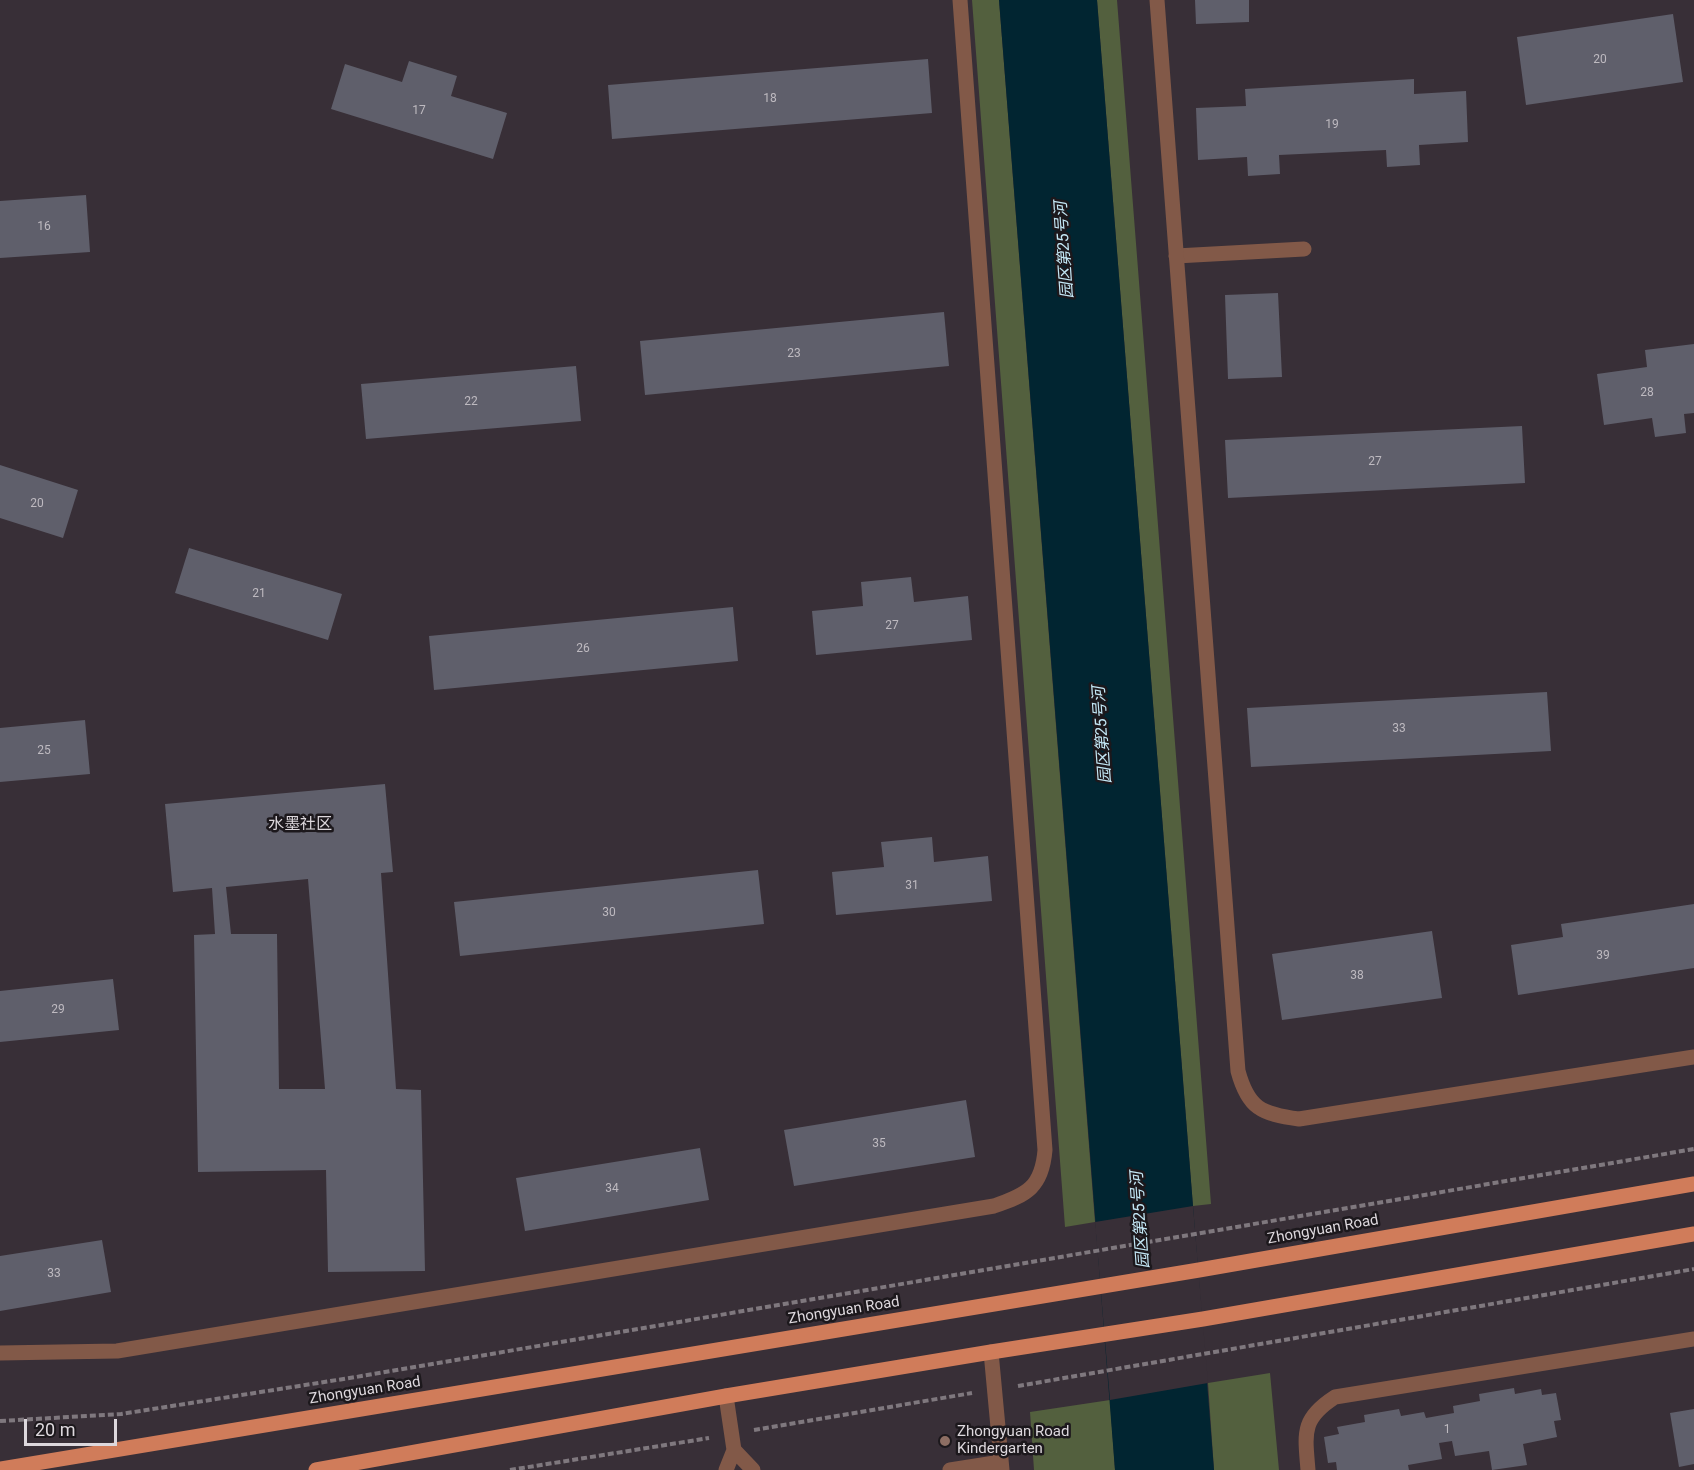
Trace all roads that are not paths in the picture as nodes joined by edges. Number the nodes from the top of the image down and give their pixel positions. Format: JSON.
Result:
{"nodes":[{"id":1,"x":960,"y":0,"type":"edge"},
{"id":2,"x":1157,"y":0,"type":"edge"},
{"id":3,"x":1304,"y":249,"type":"dead end"},
{"id":4,"x":1176,"y":256,"type":"junction"},
{"id":5,"x":1694,"y":1057,"type":"edge"},
{"id":6,"x":1694,"y":1184,"type":"edge"},
{"id":7,"x":1694,"y":1234,"type":"edge"},
{"id":8,"x":1694,"y":1339,"type":"edge"},
{"id":9,"x":991,"y":1352,"type":"junction"},
{"id":10,"x":0,"y":1353,"type":"edge"},
{"id":11,"x":726,"y":1396,"type":"junction"},
{"id":12,"x":732,"y":1442,"type":"junction"},
{"id":13,"x":1002,"y":1466,"type":"edge"},
{"id":14,"x":0,"y":1469,"type":"edge"},
{"id":15,"x":316,"y":1470,"type":"edge"},
{"id":16,"x":726,"y":1470,"type":"edge"},
{"id":17,"x":753,"y":1470,"type":"edge"},
{"id":18,"x":950,"y":1470,"type":"edge"},
{"id":19,"x":1308,"y":1470,"type":"edge"}],
"edges":[{"from":1,"to":10,"type":"street"},
{"from":2,"to":4,"type":"street"},
{"from":3,"to":4,"type":"street"},
{"from":4,"to":5,"type":"street"},
{"from":6,"to":14,"type":"main road","name":"Zhongyuan Road"},
{"from":7,"to":9,"type":"main road"},
{"from":8,"to":19,"type":"street"},
{"from":9,"to":11,"type":"main road"},
{"from":9,"to":13,"type":"street"},
{"from":11,"to":12,"type":"street"},
{"from":11,"to":15,"type":"main road"},
{"from":12,"to":16,"type":"street"},
{"from":12,"to":17,"type":"street"},
{"from":13,"to":18,"type":"street"}]}
